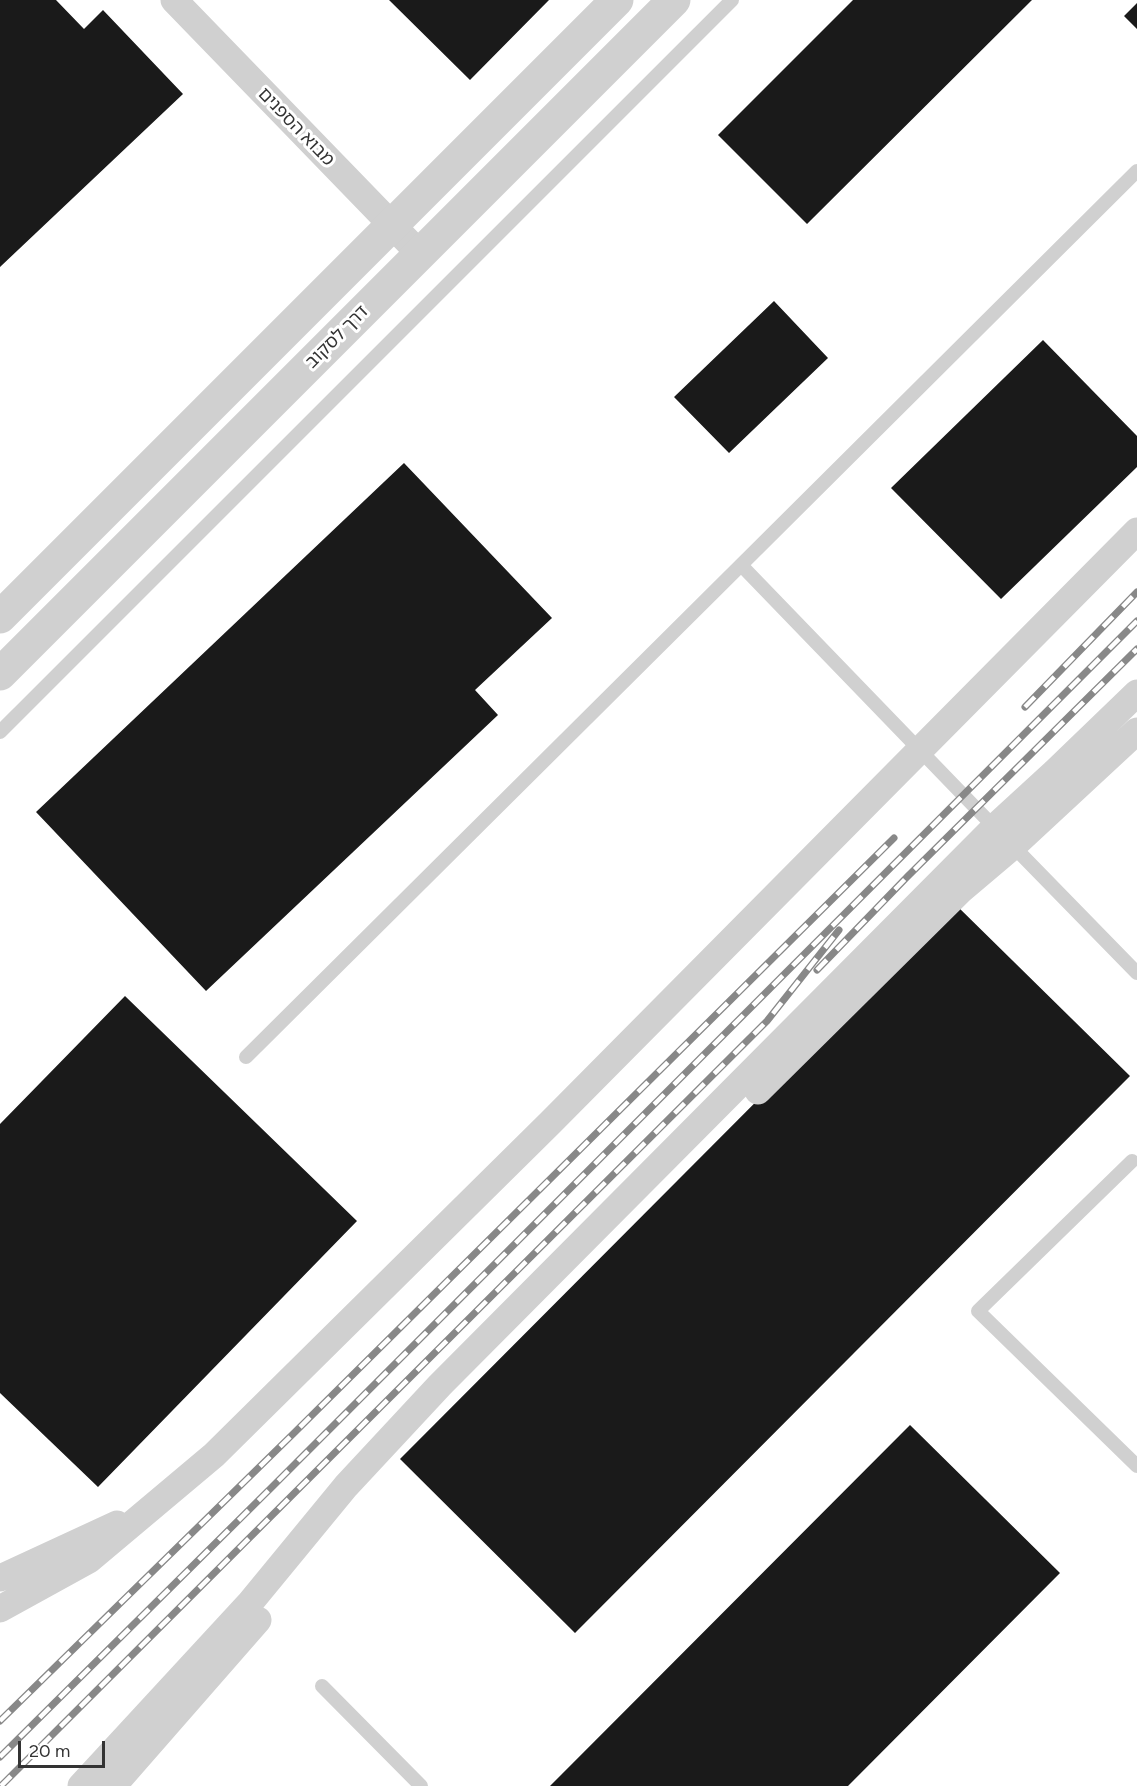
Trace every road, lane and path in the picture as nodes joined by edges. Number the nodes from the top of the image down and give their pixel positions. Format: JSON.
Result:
{"nodes":[{"id":1,"x":174,"y":0,"type":"edge"},
{"id":2,"x":617,"y":0,"type":"edge"},
{"id":3,"x":674,"y":0,"type":"edge"},
{"id":4,"x":732,"y":0,"type":"edge"},
{"id":5,"x":1137,"y":171,"type":"edge"},
{"id":6,"x":391,"y":226,"type":"junction"},
{"id":7,"x":420,"y":254,"type":"junction"},
{"id":8,"x":1137,"y":531,"type":"edge"},
{"id":9,"x":741,"y":565,"type":"junction"},
{"id":10,"x":0,"y":617,"type":"edge"},
{"id":11,"x":0,"y":674,"type":"edge"},
{"id":12,"x":1137,"y":693,"type":"edge"},
{"id":13,"x":0,"y":732,"type":"edge"},
{"id":14,"x":1137,"y":732,"type":"edge"},
{"id":15,"x":921,"y":750,"type":"junction"},
{"id":16,"x":1004,"y":837,"type":"junction"},
{"id":17,"x":1137,"y":973,"type":"edge"},
{"id":18,"x":246,"y":1057,"type":"dead end"},
{"id":19,"x":1132,"y":1161,"type":"dead end"},
{"id":20,"x":1136,"y":1462,"type":"edge"},
{"id":21,"x":151,"y":1508,"type":"junction"},
{"id":22,"x":0,"y":1578,"type":"edge"},
{"id":23,"x":0,"y":1609,"type":"edge"},
{"id":24,"x":322,"y":1686,"type":"dead end"},
{"id":25,"x":81,"y":1786,"type":"edge"},
{"id":26,"x":113,"y":1786,"type":"edge"},
{"id":27,"x":422,"y":1786,"type":"edge"}],
"edges":[{"from":1,"to":6,"type":"street","name":"מבוא הספנים"},
{"from":2,"to":6,"type":"street"},
{"from":3,"to":7,"type":"street","name":"דרך לסקוב"},
{"from":4,"to":13,"type":"lane"},
{"from":5,"to":9,"type":"lane"},
{"from":6,"to":7,"type":"street","name":"מבוא הספנים"},
{"from":6,"to":10,"type":"street"},
{"from":7,"to":11,"type":"street","name":"דרך לסקוב"},
{"from":8,"to":15,"type":"street"},
{"from":9,"to":15,"type":"lane"},
{"from":9,"to":18,"type":"lane"},
{"from":12,"to":16,"type":"street"},
{"from":14,"to":16,"type":"street"},
{"from":15,"to":16,"type":"lane"},
{"from":15,"to":21,"type":"street"},
{"from":16,"to":17,"type":"lane"},
{"from":16,"to":25,"type":"street"},
{"from":16,"to":26,"type":"street"},
{"from":19,"to":20,"type":"lane"},
{"from":21,"to":22,"type":"street"},
{"from":21,"to":23,"type":"street"},
{"from":24,"to":27,"type":"lane"}]}
